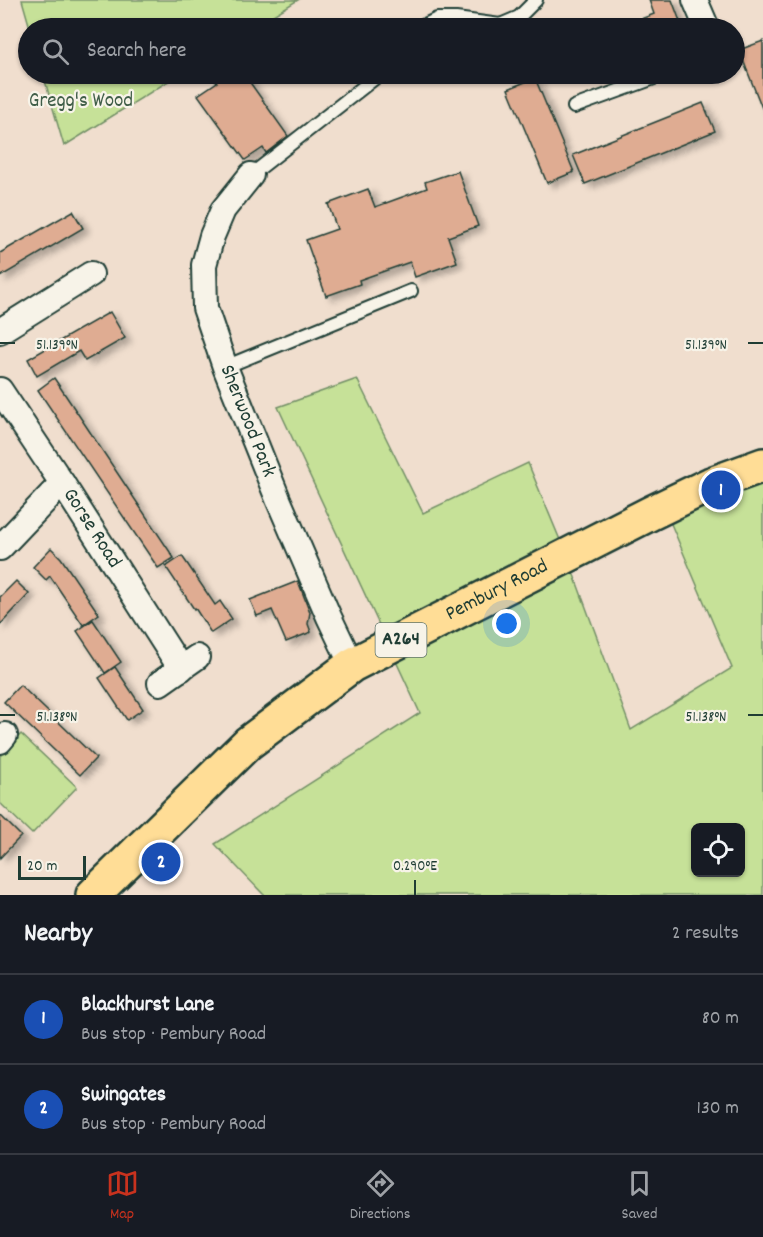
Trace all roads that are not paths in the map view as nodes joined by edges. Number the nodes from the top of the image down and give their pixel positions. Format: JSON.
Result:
{"nodes":[{"id":1,"x":536,"y":0,"type":"edge"},
{"id":2,"x":695,"y":0,"type":"edge"},
{"id":3,"x":517,"y":18,"type":"edge"},
{"id":4,"x":703,"y":18,"type":"edge"},
{"id":5,"x":367,"y":84,"type":"edge"},
{"id":6,"x":637,"y":84,"type":"edge"},
{"id":7,"x":574,"y":107,"type":"dead end"},
{"id":8,"x":251,"y":175,"type":"joint"},
{"id":9,"x":92,"y":274,"type":"dead end"},
{"id":10,"x":411,"y":291,"type":"dead end"},
{"id":11,"x":0,"y":331,"type":"edge"},
{"id":12,"x":225,"y":367,"type":"junction"},
{"id":13,"x":0,"y":390,"type":"edge"},
{"id":14,"x":763,"y":465,"type":"edge"},
{"id":15,"x":62,"y":483,"type":"junction"},
{"id":16,"x":0,"y":548,"type":"edge"},
{"id":17,"x":352,"y":665,"type":"junction"},
{"id":18,"x":160,"y":683,"type":"dead end"},
{"id":19,"x":93,"y":895,"type":"edge"}],
"edges":[{"from":1,"to":3,"type":"lane"},
{"from":2,"to":4,"type":"street"},
{"from":5,"to":8,"type":"lane"},
{"from":6,"to":7,"type":"lane"},
{"from":8,"to":12,"type":"street","name":"Sherwood Park"},
{"from":9,"to":11,"type":"street"},
{"from":10,"to":12,"type":"lane"},
{"from":12,"to":17,"type":"street","name":"Sherwood Park"},
{"from":13,"to":15,"type":"street","name":"Gorse Road"},
{"from":14,"to":17,"type":"main road","name":"Pembury Road","number":"A264"},
{"from":15,"to":16,"type":"street"},
{"from":15,"to":18,"type":"street","name":"Gorse Road"},
{"from":17,"to":19,"type":"main road","name":"Pembury Road","number":"A264"}]}
